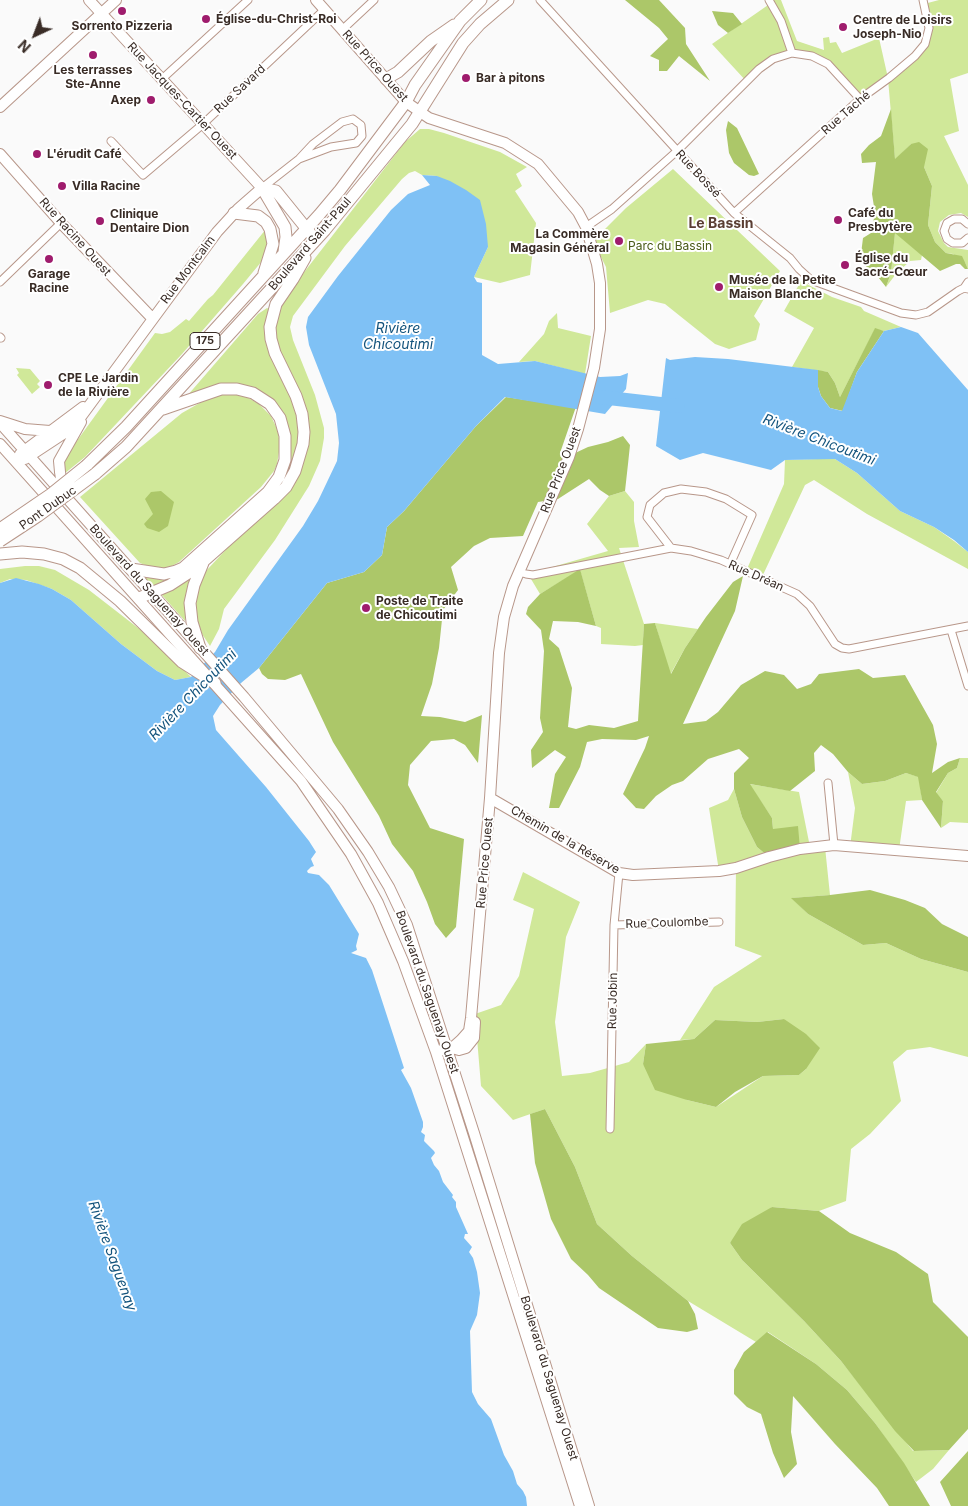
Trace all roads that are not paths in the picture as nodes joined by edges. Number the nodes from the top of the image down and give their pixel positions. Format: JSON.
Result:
{"nodes":[{"id":1,"x":89,"y":0,"type":"edge"},
{"id":2,"x":116,"y":0,"type":"edge"},
{"id":3,"x":248,"y":0,"type":"edge"},
{"id":4,"x":316,"y":0,"type":"edge"},
{"id":5,"x":374,"y":0,"type":"edge"},
{"id":6,"x":481,"y":0,"type":"edge"},
{"id":7,"x":508,"y":0,"type":"edge"},
{"id":8,"x":540,"y":0,"type":"edge"},
{"id":9,"x":770,"y":0,"type":"edge"},
{"id":10,"x":923,"y":0,"type":"edge"},
{"id":11,"x":325,"y":9,"type":"junction"},
{"id":12,"x":101,"y":13,"type":"junction"},
{"id":13,"x":460,"y":21,"type":"junction"},
{"id":14,"x":343,"y":29,"type":"junction"},
{"id":15,"x":792,"y":53,"type":"junction"},
{"id":16,"x":162,"y":79,"type":"junction"},
{"id":17,"x":386,"y":79,"type":"junction"},
{"id":18,"x":860,"y":99,"type":"junction"},
{"id":19,"x":406,"y":102,"type":"junction"},
{"id":20,"x":0,"y":107,"type":"edge"},
{"id":21,"x":420,"y":110,"type":"junction"},
{"id":22,"x":203,"y":124,"type":"junction"},
{"id":23,"x":111,"y":141,"type":"dead end"},
{"id":24,"x":677,"y":151,"type":"junction"},
{"id":25,"x":0,"y":154,"type":"edge"},
{"id":26,"x":299,"y":160,"type":"junction"},
{"id":27,"x":262,"y":188,"type":"junction"},
{"id":28,"x":234,"y":213,"type":"junction"},
{"id":29,"x":734,"y":213,"type":"junction"},
{"id":30,"x":61,"y":222,"type":"junction"},
{"id":31,"x":968,"y":224,"type":"edge"},
{"id":32,"x":586,"y":227,"type":"junction"},
{"id":33,"x":307,"y":228,"type":"junction"},
{"id":34,"x":967,"y":241,"type":"edge"},
{"id":35,"x":314,"y":242,"type":"junction"},
{"id":36,"x":284,"y":253,"type":"junction"},
{"id":37,"x":262,"y":277,"type":"junction"},
{"id":38,"x":0,"y":282,"type":"edge"},
{"id":39,"x":967,"y":287,"type":"edge"},
{"id":40,"x":152,"y":318,"type":"junction"},
{"id":41,"x":95,"y":397,"type":"junction"},
{"id":42,"x":87,"y":410,"type":"junction"},
{"id":43,"x":161,"y":410,"type":"junction"},
{"id":44,"x":0,"y":422,"type":"edge"},
{"id":45,"x":50,"y":431,"type":"junction"},
{"id":46,"x":0,"y":444,"type":"edge"},
{"id":47,"x":27,"y":453,"type":"junction"},
{"id":48,"x":16,"y":462,"type":"junction"},
{"id":49,"x":87,"y":465,"type":"joint"},
{"id":50,"x":95,"y":474,"type":"joint"},
{"id":51,"x":64,"y":495,"type":"junction"},
{"id":52,"x":0,"y":528,"type":"edge"},
{"id":53,"x":0,"y":541,"type":"edge"},
{"id":54,"x":671,"y":548,"type":"junction"},
{"id":55,"x":0,"y":554,"type":"edge"},
{"id":56,"x":732,"y":560,"type":"dead end"},
{"id":57,"x":204,"y":562,"type":"junction"},
{"id":58,"x":131,"y":569,"type":"junction"},
{"id":59,"x":519,"y":572,"type":"junction"},
{"id":60,"x":152,"y":593,"type":"junction"},
{"id":61,"x":139,"y":598,"type":"junction"},
{"id":62,"x":968,"y":626,"type":"edge"},
{"id":63,"x":951,"y":630,"type":"junction"},
{"id":64,"x":200,"y":648,"type":"junction"},
{"id":65,"x":186,"y":659,"type":"junction"},
{"id":66,"x":966,"y":670,"type":"edge"},
{"id":67,"x":215,"y":683,"type":"joint"},
{"id":68,"x":968,"y":686,"type":"edge"},
{"id":69,"x":828,"y":783,"type":"dead end"},
{"id":70,"x":490,"y":798,"type":"junction"},
{"id":71,"x":834,"y":845,"type":"junction"},
{"id":72,"x":968,"y":856,"type":"edge"},
{"id":73,"x":619,"y":873,"type":"junction"},
{"id":74,"x":719,"y":922,"type":"dead end"},
{"id":75,"x":614,"y":925,"type":"junction"},
{"id":76,"x":445,"y":1050,"type":"junction"},
{"id":77,"x":610,"y":1128,"type":"dead end"},
{"id":78,"x":580,"y":1506,"type":"edge"},
{"id":79,"x":589,"y":1506,"type":"edge"}],
"edges":[{"from":1,"to":12,"type":"main road","name":"Rue Jacques-Cartier Ouest"},
{"from":2,"to":12,"type":"main road"},
{"from":3,"to":16,"type":"street"},
{"from":4,"to":11,"type":"main road","name":"Rue Price Ouest"},
{"from":5,"to":14,"type":"street"},
{"from":6,"to":13,"type":"main road","name":"Boulevard Saint-Paul","number":"175"},
{"from":7,"to":21,"type":"main road","name":"Boulevard Saint-Paul","number":"175"},
{"from":8,"to":24,"type":"street","name":"Rue Bossé"},
{"from":9,"to":15,"type":"street"},
{"from":10,"to":18,"type":"street","name":"Rue Taché"},
{"from":11,"to":14,"type":"main road","name":"Rue Price Ouest"},
{"from":11,"to":22,"type":"street","name":"Rue Savard"},
{"from":12,"to":16,"type":"main road","name":"Rue Jacques-Cartier Ouest"},
{"from":12,"to":20,"type":"main road"},
{"from":13,"to":17,"type":"main road"},
{"from":13,"to":19,"type":"main road","name":"Boulevard Saint-Paul","number":"175"},
{"from":14,"to":17,"type":"main road","name":"Rue Price Ouest"},
{"from":15,"to":18,"type":"street"},
{"from":15,"to":24,"type":"street"},
{"from":16,"to":22,"type":"main road","name":"Rue Jacques-Cartier Ouest"},
{"from":17,"to":19,"type":"main road","name":"Rue Price Ouest"},
{"from":18,"to":29,"type":"street","name":"Rue Taché"},
{"from":19,"to":21,"type":"main road","name":"Rue Price Ouest"},
{"from":19,"to":33,"type":"main road","name":"Boulevard Saint-Paul","number":"175"},
{"from":21,"to":32,"type":"main road","name":"Rue Price Ouest"},
{"from":21,"to":35,"type":"main road","name":"Boulevard Saint-Paul","number":"175"},
{"from":22,"to":23,"type":"street","name":"Rue Savard"},
{"from":22,"to":27,"type":"main road","name":"Rue Jacques-Cartier Ouest"},
{"from":24,"to":29,"type":"street","name":"Rue Bossé"},
{"from":24,"to":32,"type":"street"},
{"from":25,"to":30,"type":"main road","name":"Rue Racine Ouest"},
{"from":26,"to":26,"type":"street","name":"Rue Montcalm"},
{"from":26,"to":27,"type":"street","name":"Rue Montcalm"},
{"from":27,"to":28,"type":"main road","name":"Rue Montcalm"},
{"from":27,"to":33,"type":"main road"},
{"from":27,"to":36,"type":"main road"},
{"from":28,"to":37,"type":"main road"},
{"from":28,"to":40,"type":"main road","name":"Rue Montcalm"},
{"from":29,"to":39,"type":"street","name":"Rue Bossé"},
{"from":30,"to":38,"type":"street"},
{"from":30,"to":40,"type":"main road","name":"Rue Racine Ouest"},
{"from":31,"to":34,"type":"street"},
{"from":32,"to":59,"type":"main road","name":"Rue Price Ouest"},
{"from":33,"to":35,"type":"main road"},
{"from":33,"to":36,"type":"main road","name":"Boulevard Saint-Paul","number":"175"},
{"from":35,"to":43,"type":"main road","name":"Boulevard Saint-Paul","number":"175"},
{"from":35,"to":57,"type":"main road"},
{"from":36,"to":37,"type":"main road","name":"Boulevard Saint-Paul","number":"175"},
{"from":37,"to":49,"type":"main road","name":"Boulevard Saint-Paul","number":"175"},
{"from":40,"to":41,"type":"main road","name":"Rue Montcalm"},
{"from":41,"to":42,"type":"main road","name":"Rue Montcalm"},
{"from":41,"to":45,"type":"main road","name":"Rue Montcalm"},
{"from":42,"to":47,"type":"main road","name":"Rue Montcalm"},
{"from":42,"to":51,"type":"main road"},
{"from":43,"to":50,"type":"main road","name":"Boulevard Saint-Paul","number":"175"},
{"from":43,"to":58,"type":"main road"},
{"from":44,"to":45,"type":"main road"},
{"from":44,"to":47,"type":"main road","name":"Boulevard du Saguenay Ouest"},
{"from":45,"to":47,"type":"main road","name":"Rue Montcalm"},
{"from":46,"to":48,"type":"main road","name":"Boulevard du Saguenay Ouest"},
{"from":47,"to":48,"type":"main road","name":"Rue Montcalm"},
{"from":47,"to":51,"type":"main road","name":"Boulevard du Saguenay Ouest"},
{"from":48,"to":61,"type":"main road","name":"Boulevard du Saguenay Ouest"},
{"from":49,"to":52,"type":"main road","name":"Pont Dubuc","number":"175","bridge":true},
{"from":50,"to":53,"type":"main road","name":"Pont Dubuc","number":"175","bridge":true},
{"from":51,"to":58,"type":"main road","name":"Boulevard du Saguenay Ouest"},
{"from":54,"to":56,"type":"street"},
{"from":54,"to":59,"type":"street","name":"Rue Dréan"},
{"from":54,"to":63,"type":"street","name":"Rue Dréan"},
{"from":55,"to":65,"type":"main road"},
{"from":57,"to":60,"type":"main road"},
{"from":57,"to":64,"type":"main road"},
{"from":58,"to":60,"type":"main road","name":"Boulevard du Saguenay Ouest"},
{"from":59,"to":70,"type":"main road","name":"Rue Price Ouest"},
{"from":60,"to":61,"type":"main road"},
{"from":60,"to":64,"type":"main road","name":"Boulevard du Saguenay Ouest"},
{"from":61,"to":65,"type":"main road","name":"Boulevard du Saguenay Ouest"},
{"from":62,"to":63,"type":"street","name":"Rue Dréan"},
{"from":63,"to":66,"type":"street"},
{"from":64,"to":76,"type":"main road","name":"Boulevard du Saguenay Ouest"},
{"from":65,"to":67,"type":"main road"},
{"from":66,"to":68,"type":"street"},
{"from":67,"to":76,"type":"main road","name":"Boulevard du Saguenay Ouest"},
{"from":69,"to":71,"type":"street"},
{"from":70,"to":73,"type":"main road","name":"Chemin de la Réserve"},
{"from":70,"to":76,"type":"main road","name":"Rue Price Ouest"},
{"from":71,"to":72,"type":"main road","name":"Chemin de la Réserve"},
{"from":71,"to":73,"type":"main road","name":"Chemin de la Réserve"},
{"from":73,"to":75,"type":"street","name":"Rue Jobin"},
{"from":74,"to":75,"type":"street","name":"Rue Coulombe"},
{"from":75,"to":77,"type":"street","name":"Rue Jobin"},
{"from":76,"to":78,"type":"main road","name":"Boulevard du Saguenay Ouest"},
{"from":76,"to":79,"type":"main road","name":"Boulevard du Saguenay Ouest"}]}
